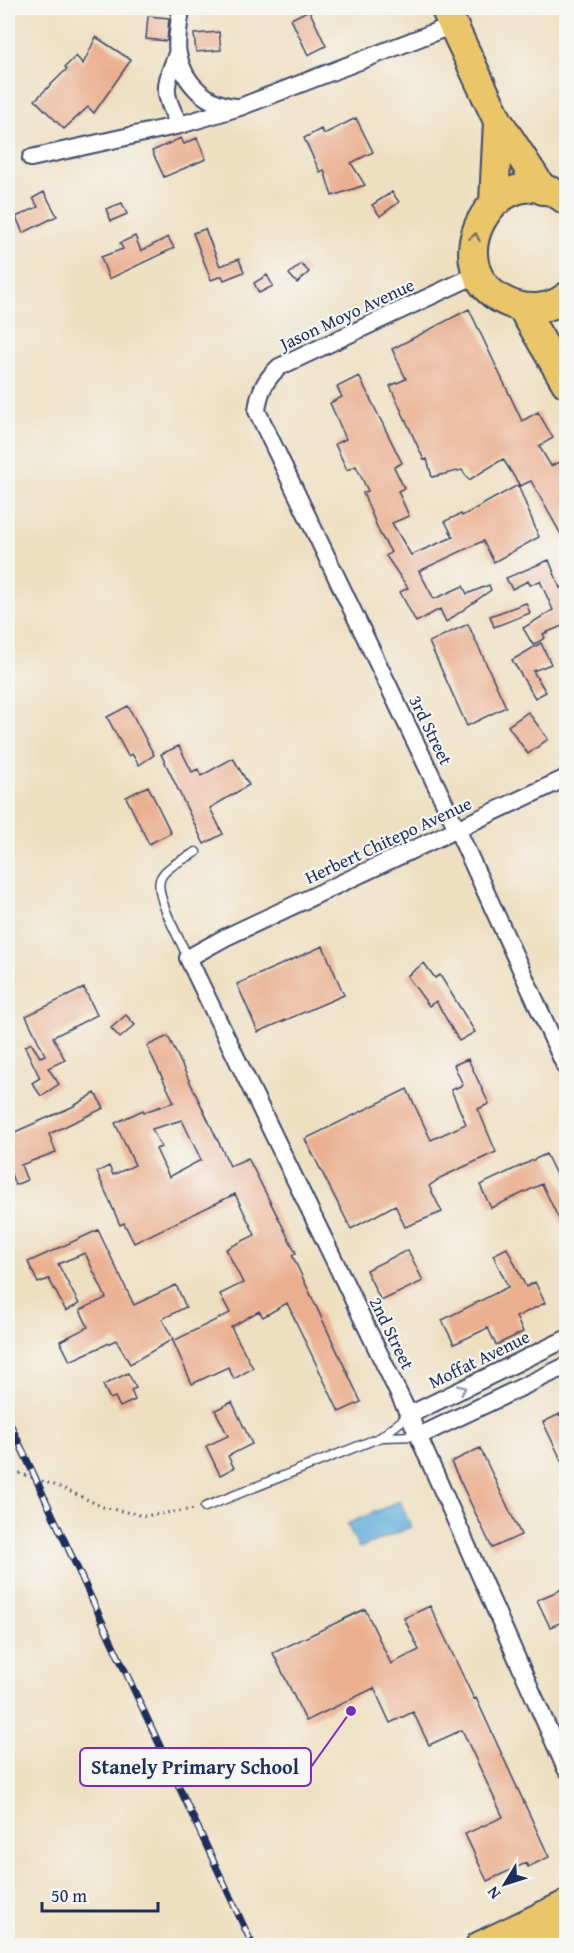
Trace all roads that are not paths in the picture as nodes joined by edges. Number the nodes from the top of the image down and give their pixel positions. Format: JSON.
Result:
{"nodes":[{"id":1,"x":182,"y":8,"type":"edge"},
{"id":2,"x":449,"y":16,"type":"edge"},
{"id":3,"x":177,"y":54,"type":"junction"},
{"id":4,"x":240,"y":107,"type":"junction"},
{"id":5,"x":498,"y":121,"type":"junction"},
{"id":6,"x":180,"y":125,"type":"junction"},
{"id":7,"x":31,"y":158,"type":"dead end"},
{"id":8,"x":555,"y":195,"type":"edge"},
{"id":9,"x":494,"y":202,"type":"junction"},
{"id":10,"x":478,"y":274,"type":"junction"},
{"id":11,"x":567,"y":297,"type":"edge"},
{"id":12,"x":522,"y":308,"type":"junction"},
{"id":13,"x":567,"y":383,"type":"edge"},
{"id":14,"x":257,"y":411,"type":"joint"},
{"id":15,"x":567,"y":778,"type":"edge"},
{"id":16,"x":457,"y":829,"type":"junction"},
{"id":17,"x":196,"y":852,"type":"dead end"},
{"id":18,"x":188,"y":958,"type":"junction"},
{"id":19,"x":567,"y":1068,"type":"edge"},
{"id":20,"x":567,"y":1339,"type":"edge"},
{"id":21,"x":567,"y":1366,"type":"edge"},
{"id":22,"x":410,"y":1415,"type":"junction"},
{"id":23,"x":419,"y":1436,"type":"junction"},
{"id":24,"x":381,"y":1437,"type":"junction"},
{"id":25,"x":205,"y":1507,"type":"road end"},
{"id":26,"x":567,"y":1769,"type":"edge"},
{"id":27,"x":567,"y":1905,"type":"edge"},
{"id":28,"x":567,"y":1930,"type":"edge"},
{"id":29,"x":480,"y":1946,"type":"edge"},
{"id":30,"x":535,"y":1946,"type":"edge"}],
"edges":[{"from":1,"to":3,"type":"street"},
{"from":2,"to":4,"type":"street"},
{"from":2,"to":5,"type":"highway"},
{"from":3,"to":4,"type":"street"},
{"from":3,"to":6,"type":"street"},
{"from":4,"to":6,"type":"street"},
{"from":5,"to":8,"type":"highway"},
{"from":5,"to":9,"type":"highway"},
{"from":6,"to":7,"type":"street"},
{"from":8,"to":9,"type":"highway"},
{"from":10,"to":9,"type":"highway","one_way":true},
{"from":10,"to":12,"type":"highway"},
{"from":10,"to":14,"type":"street","name":"Jason Moyo Avenue"},
{"from":11,"to":12,"type":"highway"},
{"from":12,"to":13,"type":"highway"},
{"from":14,"to":16,"type":"street","name":"3rd Street"},
{"from":15,"to":16,"type":"street","name":"Herbert Chitepo Avenue"},
{"from":16,"to":18,"type":"street","name":"Herbert Chitepo Avenue"},
{"from":16,"to":19,"type":"street","name":"3rd Street"},
{"from":17,"to":18,"type":"lane"},
{"from":18,"to":22,"type":"street","name":"2nd Street"},
{"from":22,"to":20,"type":"street","name":"Moffat Avenue","one_way":true},
{"from":21,"to":23,"type":"street"},
{"from":22,"to":23,"type":"street","name":"2nd Street"},
{"from":22,"to":24,"type":"lane"},
{"from":23,"to":24,"type":"lane"},
{"from":23,"to":26,"type":"street","name":"2nd Street"},
{"from":24,"to":25,"type":"lane"},
{"from":27,"to":29,"type":"highway"},
{"from":28,"to":30,"type":"highway"}]}
